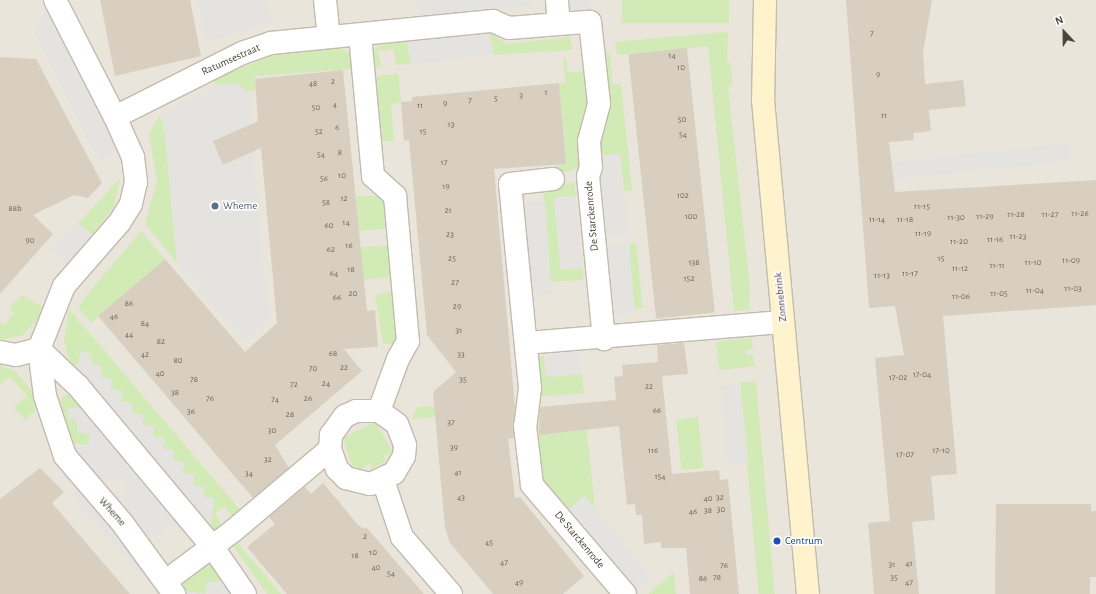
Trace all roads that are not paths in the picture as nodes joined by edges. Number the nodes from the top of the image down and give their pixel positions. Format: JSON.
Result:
{"nodes":[{"id":1,"x":55,"y":0,"type":"edge"},
{"id":2,"x":325,"y":0,"type":"edge"},
{"id":3,"x":557,"y":0,"type":"edge"},
{"id":4,"x":765,"y":0,"type":"edge"},
{"id":5,"x":590,"y":22,"type":"joint"},
{"id":6,"x":558,"y":24,"type":"junction"},
{"id":7,"x":360,"y":34,"type":"junction"},
{"id":8,"x":329,"y":37,"type":"junction"},
{"id":9,"x":115,"y":117,"type":"junction"},
{"id":10,"x":553,"y":179,"type":"dead end"},
{"id":11,"x":783,"y":322,"type":"junction"},
{"id":12,"x":604,"y":339,"type":"junction"},
{"id":13,"x":526,"y":343,"type":"junction"},
{"id":14,"x":38,"y":349,"type":"junction"},
{"id":15,"x":0,"y":352,"type":"edge"},
{"id":16,"x":379,"y":411,"type":"junction"},
{"id":17,"x":330,"y":449,"type":"junction"},
{"id":18,"x":383,"y":480,"type":"junction"},
{"id":19,"x":212,"y":546,"type":"junction"},
{"id":20,"x":170,"y":588,"type":"edge"},
{"id":21,"x":245,"y":594,"type":"edge"},
{"id":22,"x":451,"y":594,"type":"edge"},
{"id":23,"x":625,"y":594,"type":"edge"},
{"id":24,"x":808,"y":594,"type":"edge"}],
"edges":[{"from":1,"to":9,"type":"street"},
{"from":2,"to":8,"type":"street"},
{"from":3,"to":6,"type":"street"},
{"from":4,"to":11,"type":"street","name":"Zonnebrink"},
{"from":5,"to":6,"type":"street","name":"Ratumsestraat"},
{"from":5,"to":12,"type":"street","name":"De Starckenrode"},
{"from":6,"to":7,"type":"street","name":"Ratumsestraat"},
{"from":7,"to":8,"type":"street","name":"Ratumsestraat"},
{"from":7,"to":16,"type":"street"},
{"from":8,"to":9,"type":"street","name":"Ratumsestraat"},
{"from":9,"to":14,"type":"street"},
{"from":10,"to":13,"type":"street","name":"De Starckenrode"},
{"from":11,"to":12,"type":"street"},
{"from":11,"to":24,"type":"street","name":"Zonnebrink"},
{"from":12,"to":13,"type":"street"},
{"from":13,"to":23,"type":"street","name":"De Starckenrode"},
{"from":14,"to":15,"type":"street"},
{"from":14,"to":19,"type":"street"},
{"from":14,"to":20,"type":"street","name":"Wheme"},
{"from":16,"to":17,"type":"street"},
{"from":16,"to":18,"type":"street"},
{"from":17,"to":18,"type":"street"},
{"from":17,"to":19,"type":"street","name":"Wheme"},
{"from":18,"to":22,"type":"street"},
{"from":19,"to":20,"type":"street","name":"Wheme"},
{"from":19,"to":21,"type":"street"}]}
